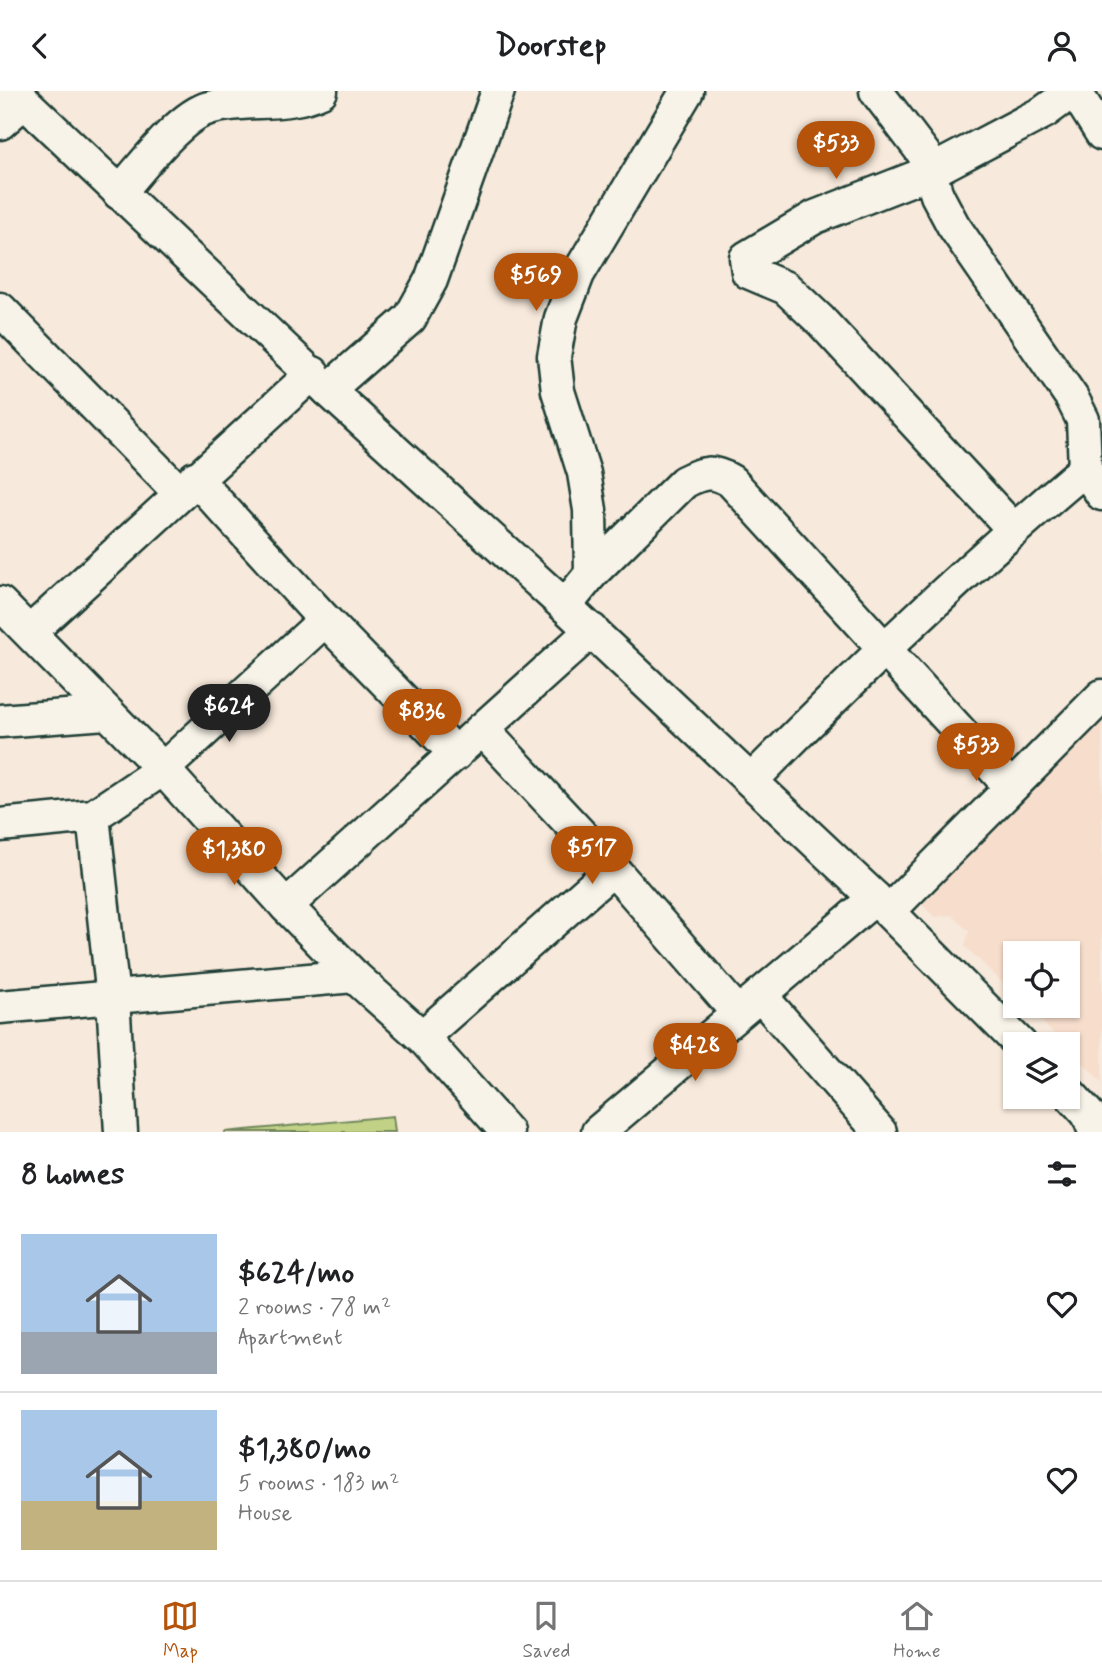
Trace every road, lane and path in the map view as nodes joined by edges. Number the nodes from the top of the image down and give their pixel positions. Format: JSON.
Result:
{"nodes":[{"id":1,"x":321,"y":91,"type":"edge"},
{"id":2,"x":498,"y":91,"type":"edge"},
{"id":3,"x":876,"y":91,"type":"edge"},
{"id":4,"x":1064,"y":91,"type":"edge"},
{"id":5,"x":1075,"y":91,"type":"edge"},
{"id":6,"x":19,"y":97,"type":"edge"},
{"id":7,"x":673,"y":97,"type":"edge"},
{"id":8,"x":0,"y":123,"type":"edge"},
{"id":9,"x":1102,"y":134,"type":"edge"},
{"id":10,"x":930,"y":173,"type":"junction"},
{"id":11,"x":119,"y":193,"type":"junction"},
{"id":12,"x":0,"y":309,"type":"edge"},
{"id":13,"x":320,"y":381,"type":"junction"},
{"id":14,"x":1094,"y":481,"type":"edge"},
{"id":15,"x":188,"y":486,"type":"junction"},
{"id":16,"x":1013,"y":529,"type":"junction"},
{"id":17,"x":591,"y":574,"type":"junction"},
{"id":18,"x":0,"y":603,"type":"edge"},
{"id":19,"x":565,"y":605,"type":"junction"},
{"id":20,"x":325,"y":620,"type":"junction"},
{"id":21,"x":592,"y":630,"type":"junction"},
{"id":22,"x":31,"y":631,"type":"junction"},
{"id":23,"x":885,"y":649,"type":"junction"},
{"id":24,"x":1102,"y":696,"type":"edge"},
{"id":25,"x":106,"y":713,"type":"junction"},
{"id":26,"x":0,"y":721,"type":"edge"},
{"id":27,"x":482,"y":729,"type":"junction"},
{"id":28,"x":456,"y":754,"type":"junction"},
{"id":29,"x":163,"y":769,"type":"junction"},
{"id":30,"x":751,"y":781,"type":"junction"},
{"id":31,"x":1010,"y":786,"type":"junction"},
{"id":32,"x":93,"y":816,"type":"junction"},
{"id":33,"x":0,"y":825,"type":"edge"},
{"id":34,"x":613,"y":869,"type":"junction"},
{"id":35,"x":882,"y":904,"type":"junction"},
{"id":36,"x":286,"y":907,"type":"junction"},
{"id":37,"x":354,"y":976,"type":"junction"},
{"id":38,"x":113,"y":998,"type":"junction"},
{"id":39,"x":748,"y":1004,"type":"junction"},
{"id":40,"x":0,"y":1007,"type":"edge"},
{"id":41,"x":1008,"y":1032,"type":"edge"},
{"id":42,"x":422,"y":1037,"type":"junction"},
{"id":43,"x":121,"y":1132,"type":"edge"},
{"id":44,"x":507,"y":1132,"type":"edge"},
{"id":45,"x":598,"y":1132,"type":"edge"},
{"id":46,"x":880,"y":1132,"type":"edge"}],
"edges":[{"from":1,"to":11,"type":"street"},
{"from":2,"to":13,"type":"street"},
{"from":3,"to":10,"type":"street"},
{"from":4,"to":10,"type":"street"},
{"from":5,"to":9,"type":"street"},
{"from":6,"to":8,"type":"street"},
{"from":6,"to":11,"type":"street"},
{"from":7,"to":17,"type":"street"},
{"from":10,"to":14,"type":"street"},
{"from":10,"to":16,"type":"street"},
{"from":11,"to":13,"type":"street"},
{"from":12,"to":15,"type":"street"},
{"from":13,"to":15,"type":"street"},
{"from":13,"to":19,"type":"street"},
{"from":14,"to":16,"type":"street"},
{"from":15,"to":20,"type":"street"},
{"from":15,"to":22,"type":"street"},
{"from":16,"to":23,"type":"street"},
{"from":17,"to":19,"type":"street"},
{"from":17,"to":23,"type":"street"},
{"from":18,"to":22,"type":"street"},
{"from":19,"to":21,"type":"street"},
{"from":20,"to":28,"type":"street"},
{"from":20,"to":29,"type":"street"},
{"from":21,"to":27,"type":"street"},
{"from":21,"to":30,"type":"street"},
{"from":22,"to":25,"type":"street"},
{"from":23,"to":30,"type":"street"},
{"from":23,"to":31,"type":"street"},
{"from":24,"to":31,"type":"street"},
{"from":25,"to":26,"type":"street"},
{"from":25,"to":29,"type":"street"},
{"from":27,"to":28,"type":"street"},
{"from":27,"to":34,"type":"street"},
{"from":28,"to":36,"type":"street"},
{"from":29,"to":32,"type":"street"},
{"from":29,"to":36,"type":"street"},
{"from":30,"to":35,"type":"street"},
{"from":31,"to":35,"type":"street"},
{"from":32,"to":33,"type":"street"},
{"from":32,"to":38,"type":"street"},
{"from":34,"to":39,"type":"street"},
{"from":34,"to":42,"type":"street"},
{"from":35,"to":39,"type":"street"},
{"from":35,"to":41,"type":"street"},
{"from":36,"to":37,"type":"street"},
{"from":37,"to":38,"type":"street"},
{"from":37,"to":42,"type":"street"},
{"from":38,"to":40,"type":"street"},
{"from":38,"to":43,"type":"street"},
{"from":39,"to":45,"type":"street"},
{"from":39,"to":46,"type":"street"},
{"from":42,"to":44,"type":"street"}]}
